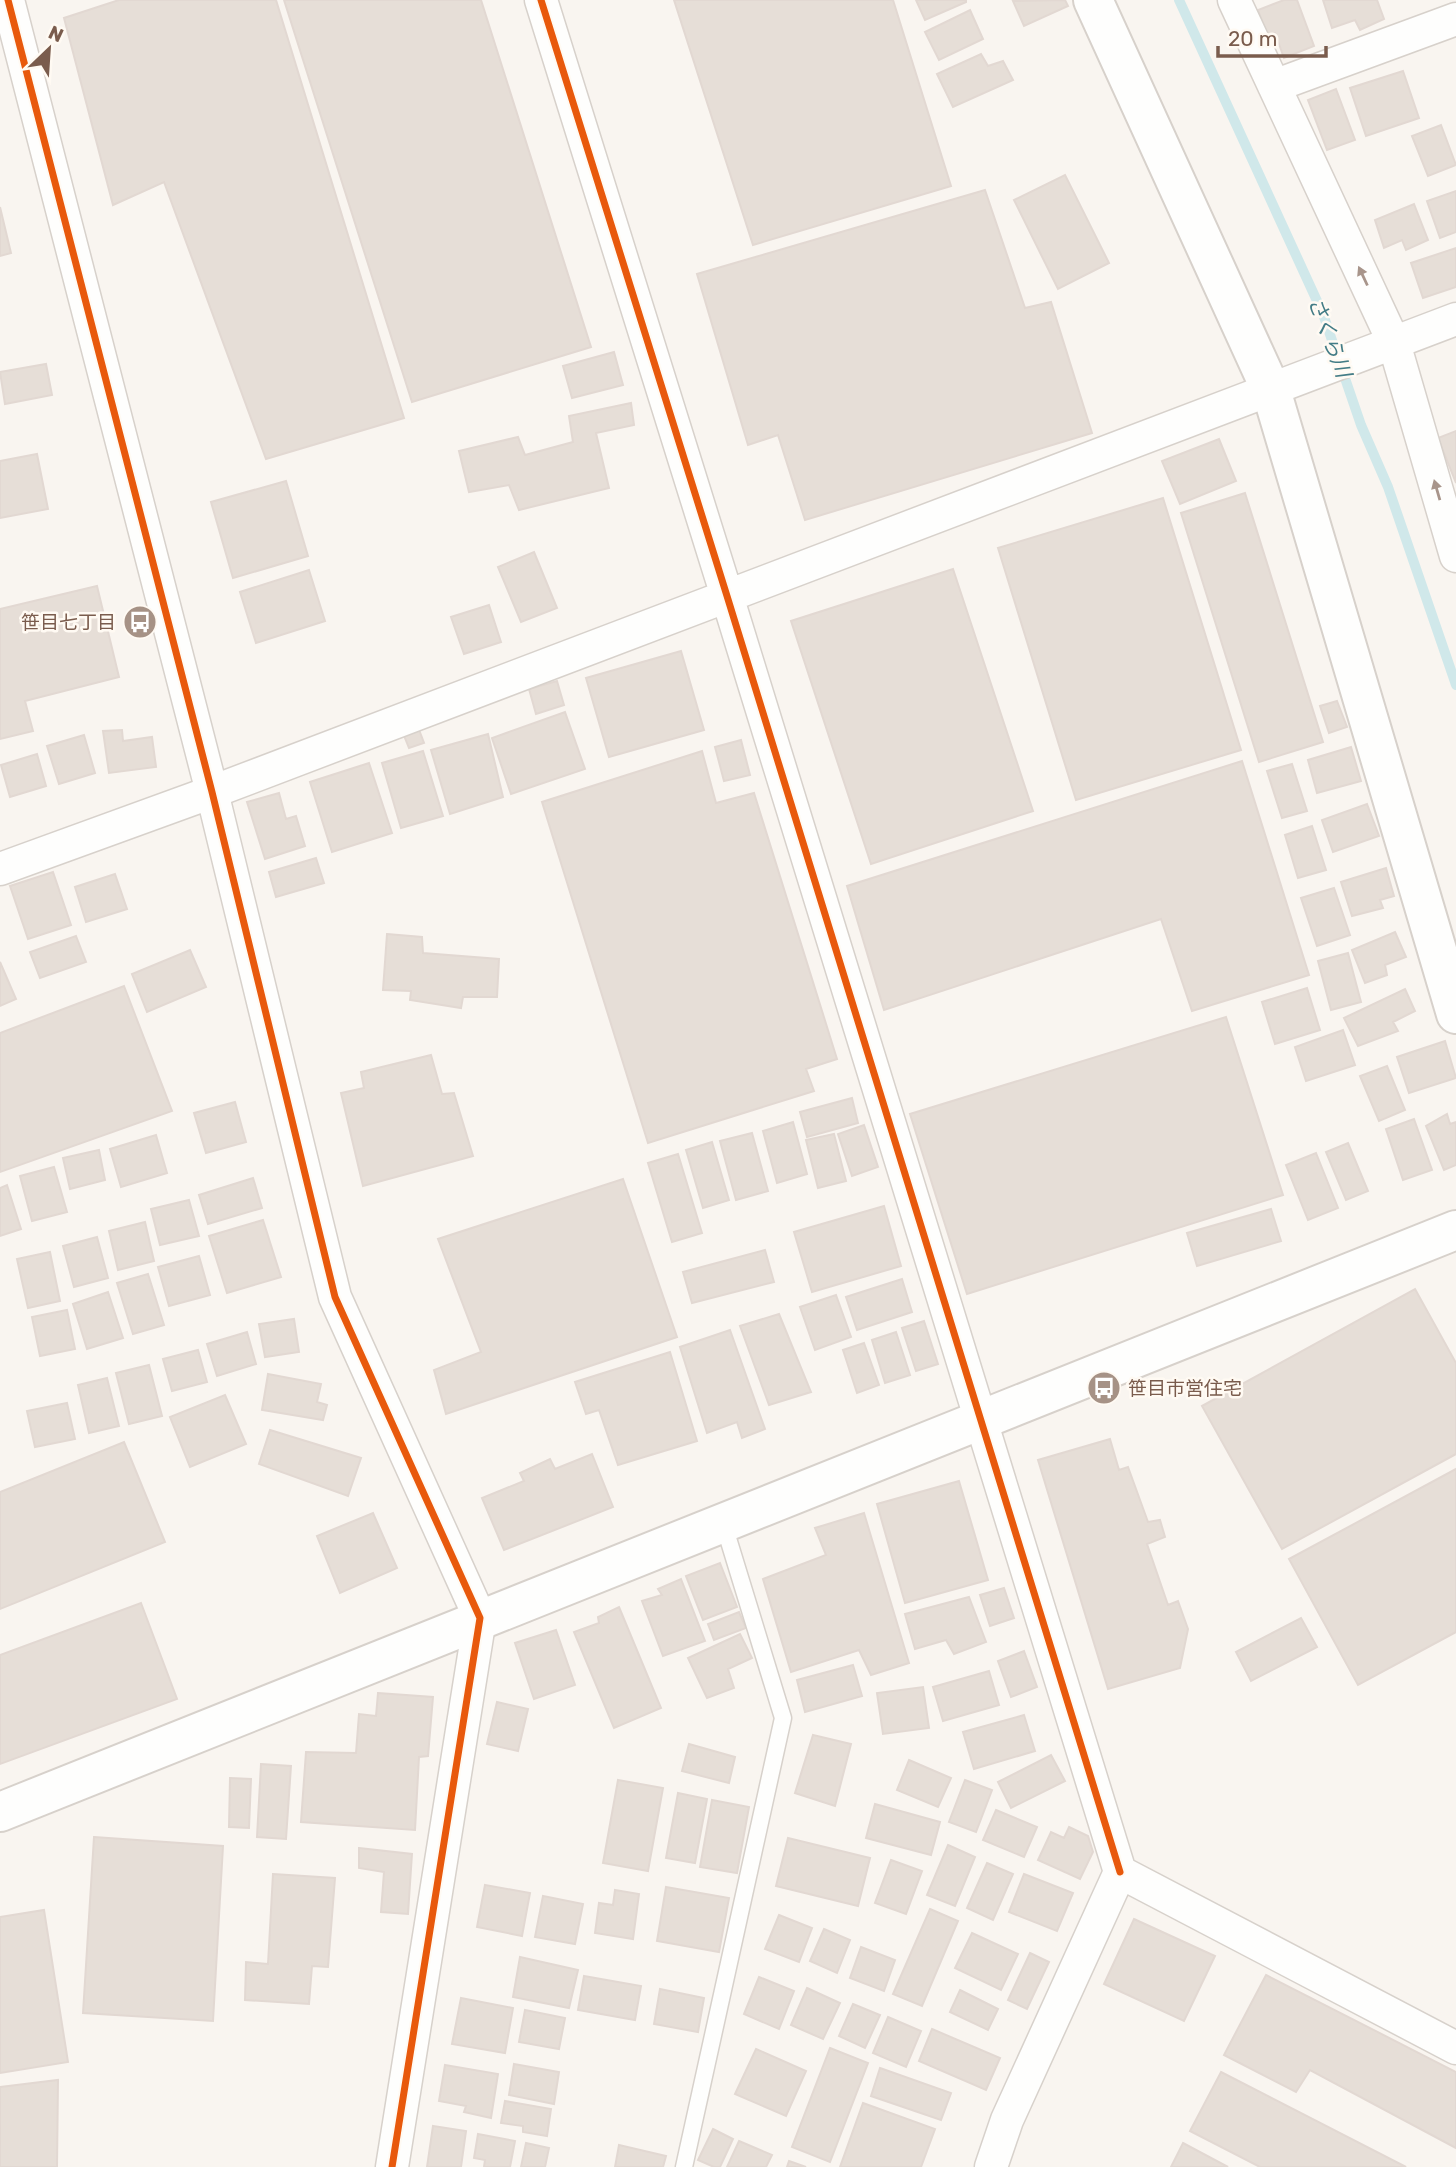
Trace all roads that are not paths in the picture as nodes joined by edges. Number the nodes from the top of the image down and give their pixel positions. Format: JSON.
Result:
{"nodes":[{"id":1,"x":8,"y":0,"type":"edge"},
{"id":2,"x":541,"y":0,"type":"edge"},
{"id":3,"x":1093,"y":0,"type":"edge"},
{"id":4,"x":1234,"y":0,"type":"edge"},
{"id":5,"x":1456,"y":19,"type":"edge"},
{"id":6,"x":1274,"y":86,"type":"junction"},
{"id":7,"x":1456,"y":319,"type":"edge"},
{"id":8,"x":1394,"y":343,"type":"junction"},
{"id":9,"x":1271,"y":390,"type":"junction"},
{"id":10,"x":1456,"y":556,"type":"edge"},
{"id":11,"x":727,"y":596,"type":"junction"},
{"id":12,"x":212,"y":792,"type":"junction"},
{"id":13,"x":0,"y":869,"type":"edge"},
{"id":14,"x":1456,"y":1014,"type":"edge"},
{"id":15,"x":1456,"y":1230,"type":"edge"},
{"id":16,"x":980,"y":1419,"type":"junction"},
{"id":17,"x":723,"y":1522,"type":"junction"},
{"id":18,"x":480,"y":1619,"type":"junction"},
{"id":19,"x":0,"y":1812,"type":"edge"},
{"id":20,"x":1120,"y":1872,"type":"junction"},
{"id":21,"x":1456,"y":2048,"type":"edge"},
{"id":22,"x":393,"y":2167,"type":"edge"},
{"id":23,"x":684,"y":2167,"type":"edge"},
{"id":24,"x":991,"y":2167,"type":"edge"}],
"edges":[{"from":1,"to":12,"type":"street"},
{"from":2,"to":11,"type":"street"},
{"from":3,"to":9,"type":"street"},
{"from":4,"to":6,"type":"street"},
{"from":5,"to":6,"type":"street"},
{"from":8,"to":6,"type":"street","one_way":true},
{"from":7,"to":8,"type":"street"},
{"from":8,"to":9,"type":"street"},
{"from":10,"to":8,"type":"street","one_way":true},
{"from":9,"to":11,"type":"street"},
{"from":9,"to":14,"type":"street"},
{"from":11,"to":12,"type":"street"},
{"from":11,"to":16,"type":"street"},
{"from":12,"to":13,"type":"street"},
{"from":12,"to":18,"type":"street"},
{"from":15,"to":16,"type":"street"},
{"from":16,"to":17,"type":"street"},
{"from":16,"to":20,"type":"street"},
{"from":17,"to":18,"type":"street"},
{"from":17,"to":23,"type":"lane"},
{"from":18,"to":19,"type":"street"},
{"from":18,"to":22,"type":"street"},
{"from":20,"to":21,"type":"street"},
{"from":20,"to":24,"type":"street"}]}
